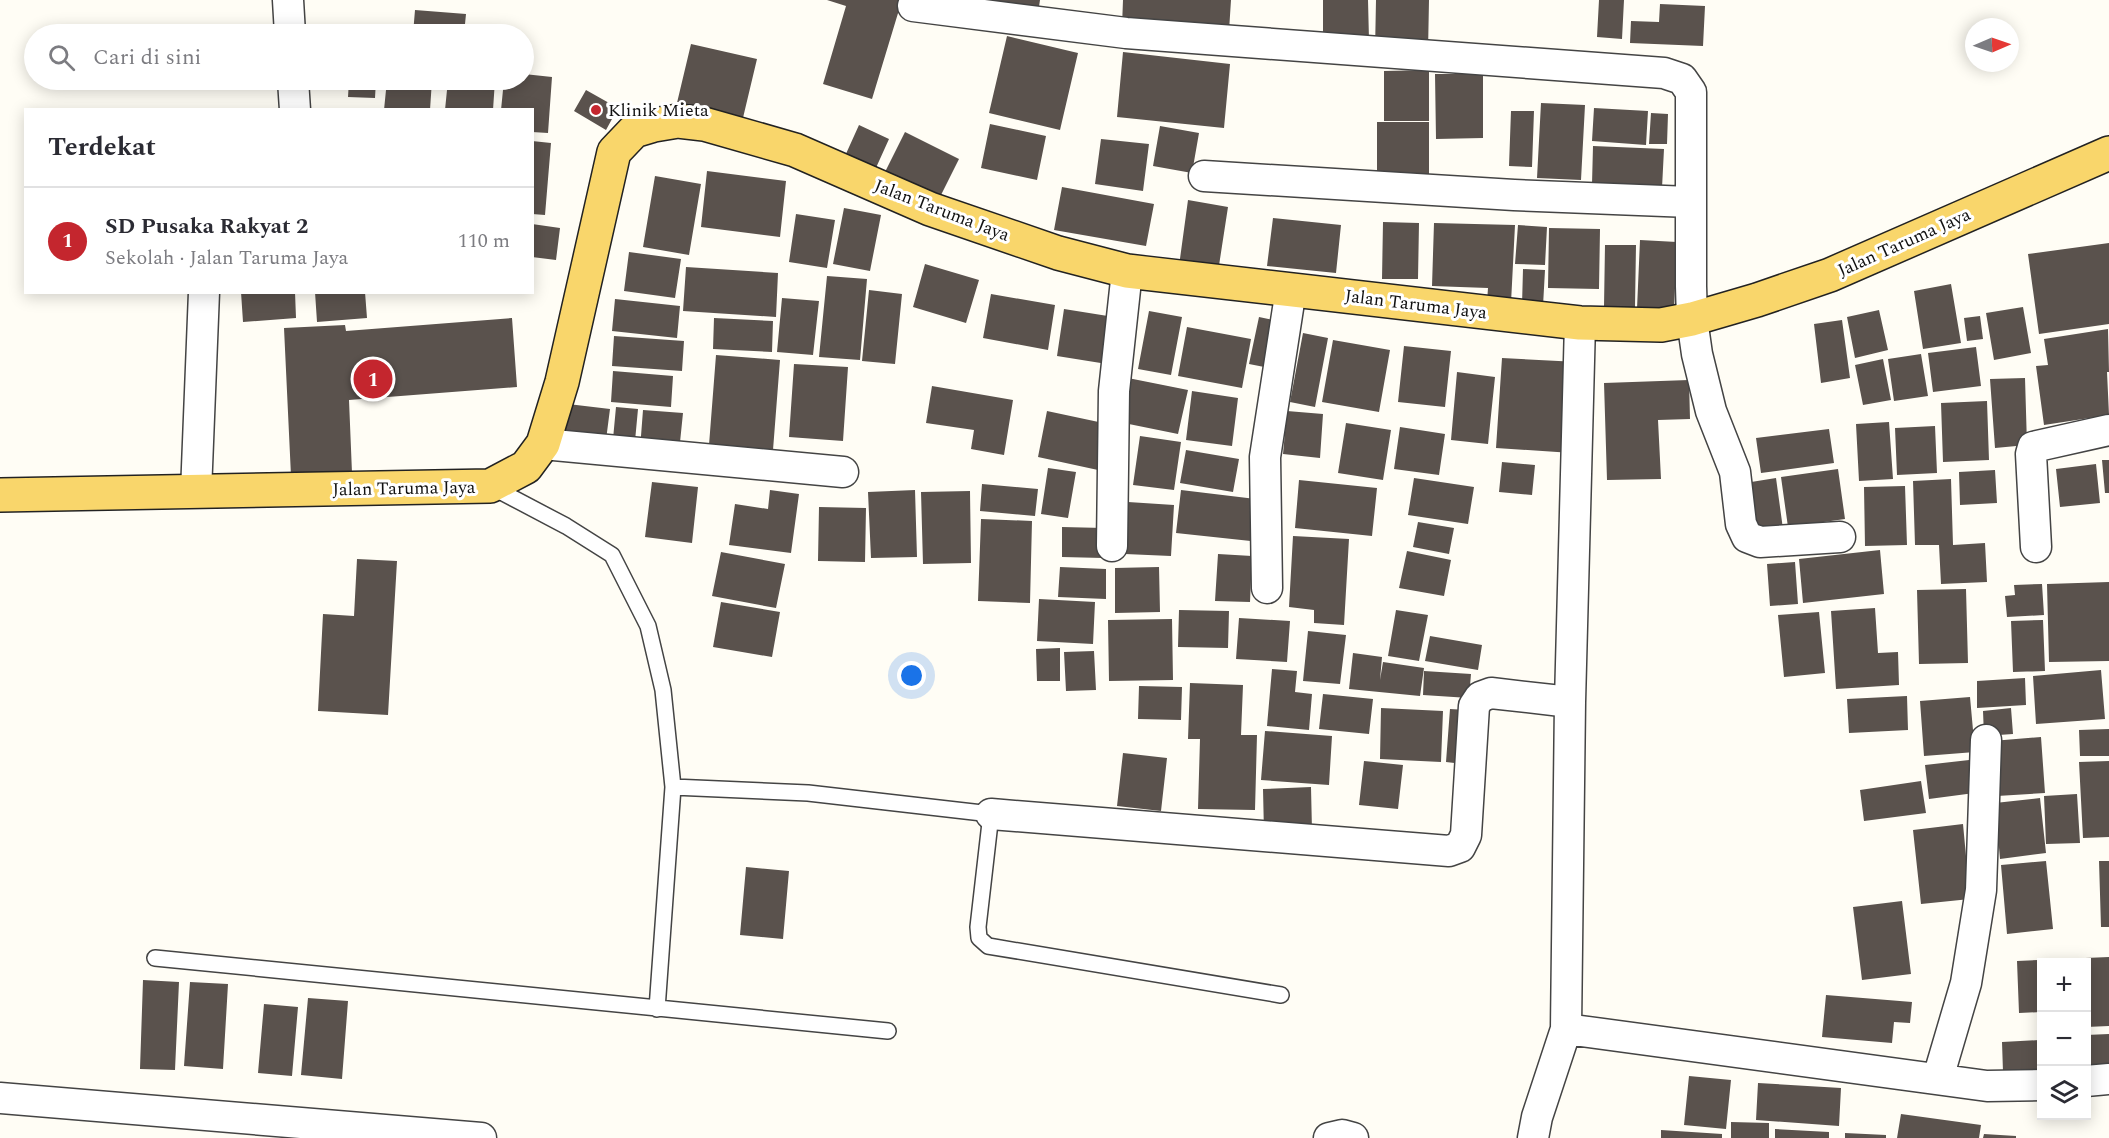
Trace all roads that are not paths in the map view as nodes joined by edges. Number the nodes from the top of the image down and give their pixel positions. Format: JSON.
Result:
{"nodes":[{"id":1,"x":288,"y":0,"type":"edge"},
{"id":2,"x":913,"y":6,"type":"dead end"},
{"id":3,"x":289,"y":24,"type":"edge"},
{"id":4,"x":294,"y":90,"type":"edge"},
{"id":5,"x":295,"y":108,"type":"edge"},
{"id":6,"x":2109,"y":153,"type":"edge"},
{"id":7,"x":1204,"y":176,"type":"dead end"},
{"id":8,"x":1690,"y":202,"type":"junction"},
{"id":9,"x":1127,"y":271,"type":"junction"},
{"id":10,"x":1291,"y":289,"type":"junction"},
{"id":11,"x":204,"y":294,"type":"edge"},
{"id":12,"x":1692,"y":319,"type":"junction"},
{"id":13,"x":1580,"y":323,"type":"junction"},
{"id":14,"x":2109,"y":430,"type":"edge"},
{"id":15,"x":543,"y":444,"type":"junction"},
{"id":16,"x":843,"y":472,"type":"dead end"},
{"id":17,"x":490,"y":486,"type":"junction"},
{"id":18,"x":196,"y":492,"type":"junction"},
{"id":19,"x":0,"y":495,"type":"edge"},
{"id":20,"x":1840,"y":537,"type":"dead end"},
{"id":21,"x":1112,"y":546,"type":"dead end"},
{"id":22,"x":2036,"y":547,"type":"dead end"},
{"id":23,"x":1268,"y":588,"type":"dead end"},
{"id":24,"x":1570,"y":702,"type":"junction"},
{"id":25,"x":1986,"y":740,"type":"dead end"},
{"id":26,"x":673,"y":788,"type":"junction"},
{"id":27,"x":991,"y":814,"type":"junction"},
{"id":28,"x":154,"y":958,"type":"dead end"},
{"id":29,"x":1281,"y":995,"type":"dead end"},
{"id":30,"x":657,"y":1009,"type":"junction"},
{"id":31,"x":1566,"y":1029,"type":"junction"},
{"id":32,"x":888,"y":1031,"type":"dead end"},
{"id":33,"x":1938,"y":1078,"type":"junction"},
{"id":34,"x":2109,"y":1079,"type":"edge"},
{"id":35,"x":2091,"y":1081,"type":"edge"},
{"id":36,"x":2037,"y":1086,"type":"edge"},
{"id":37,"x":0,"y":1098,"type":"edge"},
{"id":38,"x":237,"y":1128,"type":"edge"},
{"id":39,"x":481,"y":1138,"type":"edge"},
{"id":40,"x":1329,"y":1138,"type":"edge"},
{"id":41,"x":1353,"y":1138,"type":"edge"},
{"id":42,"x":1533,"y":1138,"type":"edge"}],
"edges":[{"from":1,"to":3,"type":"street"},
{"from":2,"to":8,"type":"street"},
{"from":4,"to":5,"type":"street"},
{"from":6,"to":12,"type":"main road","name":"Jalan Taruma Jaya"},
{"from":7,"to":8,"type":"street"},
{"from":8,"to":12,"type":"street"},
{"from":9,"to":10,"type":"main road","name":"Jalan Taruma Jaya"},
{"from":9,"to":15,"type":"main road","name":"Jalan Taruma Jaya"},
{"from":9,"to":21,"type":"street"},
{"from":10,"to":13,"type":"main road","name":"Jalan Taruma Jaya"},
{"from":10,"to":23,"type":"street"},
{"from":11,"to":18,"type":"street"},
{"from":12,"to":13,"type":"main road","name":"Jalan Taruma Jaya"},
{"from":12,"to":20,"type":"street"},
{"from":13,"to":24,"type":"street"},
{"from":14,"to":22,"type":"street"},
{"from":15,"to":16,"type":"street"},
{"from":15,"to":17,"type":"main road","name":"Jalan Taruma Jaya"},
{"from":17,"to":18,"type":"main road","name":"Jalan Taruma Jaya"},
{"from":17,"to":26,"type":"lane"},
{"from":18,"to":19,"type":"main road","name":"Jalan Taruma Jaya"},
{"from":24,"to":27,"type":"street"},
{"from":24,"to":31,"type":"street"},
{"from":25,"to":33,"type":"street"},
{"from":26,"to":27,"type":"lane"},
{"from":26,"to":30,"type":"lane"},
{"from":27,"to":29,"type":"lane"},
{"from":28,"to":30,"type":"lane"},
{"from":30,"to":32,"type":"lane"},
{"from":31,"to":33,"type":"street"},
{"from":31,"to":42,"type":"street"},
{"from":33,"to":36,"type":"street"},
{"from":34,"to":35,"type":"street"},
{"from":37,"to":38,"type":"street"},
{"from":38,"to":39,"type":"street"},
{"from":40,"to":41,"type":"street"}]}
